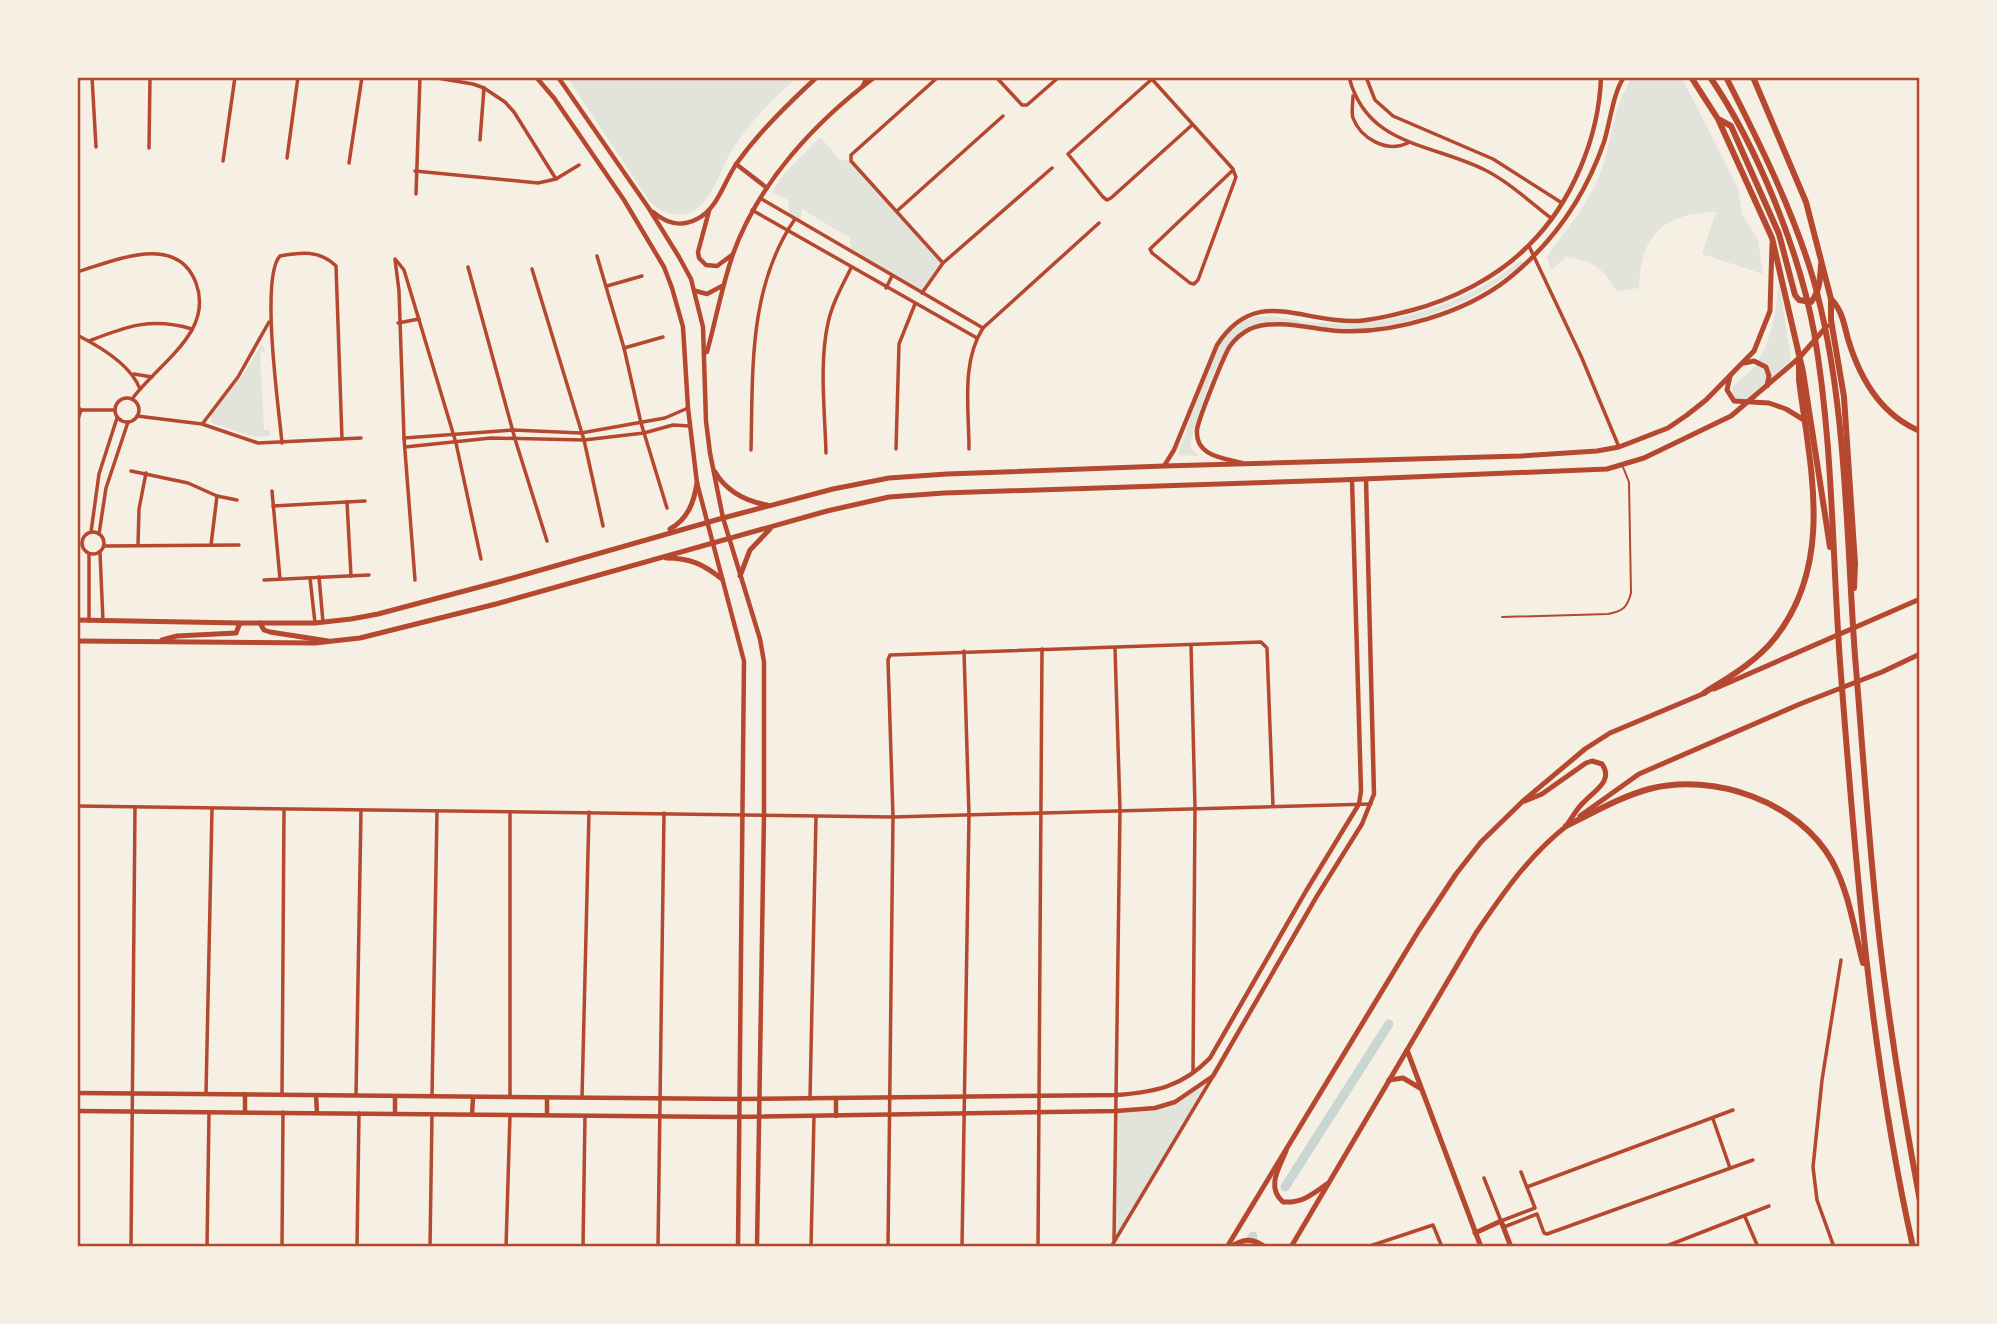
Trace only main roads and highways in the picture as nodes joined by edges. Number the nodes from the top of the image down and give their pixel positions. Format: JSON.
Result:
{"nodes":[{"id":1,"x":1691,"y":77,"type":"edge"},
{"id":2,"x":1710,"y":77,"type":"edge"},
{"id":3,"x":1727,"y":77,"type":"edge"},
{"id":4,"x":1753,"y":77,"type":"edge"},
{"id":5,"x":1718,"y":119,"type":"junction"},
{"id":6,"x":1772,"y":238,"type":"junction"},
{"id":7,"x":1822,"y":260,"type":"junction"},
{"id":8,"x":1831,"y":299,"type":"junction"},
{"id":9,"x":1831,"y":320,"type":"junction"},
{"id":10,"x":1799,"y":358,"type":"junction"},
{"id":11,"x":1744,"y":363,"type":"junction"},
{"id":12,"x":1730,"y":376,"type":"junction"},
{"id":13,"x":1765,"y":389,"type":"junction"},
{"id":14,"x":1748,"y":403,"type":"junction"},
{"id":15,"x":1804,"y":420,"type":"junction"},
{"id":16,"x":1920,"y":431,"type":"edge"},
{"id":17,"x":1435,"y":458,"type":"junction"},
{"id":18,"x":715,"y":472,"type":"road end"},
{"id":19,"x":1435,"y":476,"type":"junction"},
{"id":20,"x":697,"y":483,"type":"road end"},
{"id":21,"x":771,"y":505,"type":"junction"},
{"id":22,"x":772,"y":526,"type":"junction"},
{"id":23,"x":654,"y":536,"type":"junction"},
{"id":24,"x":659,"y":558,"type":"junction"},
{"id":25,"x":1835,"y":575,"type":"junction"},
{"id":26,"x":740,"y":576,"type":"road end"},
{"id":27,"x":722,"y":579,"type":"road end"},
{"id":28,"x":1920,"y":599,"type":"edge"},
{"id":29,"x":1852,"y":611,"type":"junction"},
{"id":30,"x":77,"y":620,"type":"edge"},
{"id":31,"x":240,"y":623,"type":"junction"},
{"id":32,"x":260,"y":623,"type":"junction"},
{"id":33,"x":77,"y":640,"type":"edge"},
{"id":34,"x":156,"y":642,"type":"junction"},
{"id":35,"x":331,"y":642,"type":"junction"},
{"id":36,"x":1920,"y":654,"type":"edge"},
{"id":37,"x":1704,"y":693,"type":"junction"},
{"id":38,"x":1522,"y":802,"type":"junction"},
{"id":39,"x":1566,"y":826,"type":"junction"},
{"id":40,"x":1868,"y":985,"type":"junction"},
{"id":41,"x":1407,"y":1050,"type":"junction"},
{"id":42,"x":1389,"y":1080,"type":"junction"},
{"id":43,"x":1422,"y":1090,"type":"junction"},
{"id":44,"x":1292,"y":1135,"type":"junction"},
{"id":45,"x":1329,"y":1183,"type":"junction"},
{"id":46,"x":1920,"y":1201,"type":"edge"},
{"id":47,"x":1475,"y":1233,"type":"junction"},
{"id":48,"x":1228,"y":1247,"type":"edge"},
{"id":49,"x":1265,"y":1247,"type":"edge"},
{"id":50,"x":1291,"y":1247,"type":"edge"},
{"id":51,"x":1480,"y":1247,"type":"edge"},
{"id":52,"x":1511,"y":1247,"type":"edge"},
{"id":53,"x":1913,"y":1247,"type":"edge"}],
"edges":[{"from":1,"to":5,"type":"highway"},
{"from":2,"to":25,"type":"highway"},
{"from":3,"to":29,"type":"highway"},
{"from":4,"to":7,"type":"highway"},
{"from":5,"to":6,"type":"highway"},
{"from":5,"to":7,"type":"highway"},
{"from":6,"to":10,"type":"highway"},
{"from":6,"to":11,"type":"main road"},
{"from":7,"to":8,"type":"highway"},
{"from":8,"to":9,"type":"highway"},
{"from":8,"to":16,"type":"highway"},
{"from":9,"to":10,"type":"main road"},
{"from":9,"to":29,"type":"highway"},
{"from":10,"to":13,"type":"main road"},
{"from":10,"to":15,"type":"highway"},
{"from":10,"to":25,"type":"highway"},
{"from":11,"to":12,"type":"main road"},
{"from":11,"to":13,"type":"main road"},
{"from":12,"to":14,"type":"main road"},
{"from":12,"to":17,"type":"main road"},
{"from":13,"to":14,"type":"main road"},
{"from":14,"to":15,"type":"main road"},
{"from":14,"to":19,"type":"main road"},
{"from":15,"to":37,"type":"highway"},
{"from":17,"to":19,"type":"main road"},
{"from":17,"to":21,"type":"main road"},
{"from":18,"to":21,"type":"main road"},
{"from":19,"to":22,"type":"main road"},
{"from":20,"to":23,"type":"main road"},
{"from":21,"to":23,"type":"main road"},
{"from":22,"to":24,"type":"main road"},
{"from":22,"to":26,"type":"main road"},
{"from":23,"to":32,"type":"main road"},
{"from":24,"to":27,"type":"main road"},
{"from":24,"to":35,"type":"main road"},
{"from":25,"to":40,"type":"highway"},
{"from":28,"to":37,"type":"main road"},
{"from":29,"to":46,"type":"highway"},
{"from":30,"to":31,"type":"main road"},
{"from":31,"to":32,"type":"main road"},
{"from":31,"to":34,"type":"main road"},
{"from":32,"to":35,"type":"main road"},
{"from":33,"to":34,"type":"main road"},
{"from":34,"to":35,"type":"main road"},
{"from":36,"to":39,"type":"main road"},
{"from":37,"to":38,"type":"main road"},
{"from":38,"to":39,"type":"main road"},
{"from":38,"to":44,"type":"main road"},
{"from":39,"to":40,"type":"highway"},
{"from":39,"to":41,"type":"main road"},
{"from":40,"to":53,"type":"highway"},
{"from":41,"to":42,"type":"main road"},
{"from":41,"to":43,"type":"main road"},
{"from":42,"to":43,"type":"main road"},
{"from":42,"to":45,"type":"main road"},
{"from":43,"to":47,"type":"main road"},
{"from":44,"to":45,"type":"main road"},
{"from":44,"to":48,"type":"main road"},
{"from":45,"to":50,"type":"main road"},
{"from":47,"to":51,"type":"main road"},
{"from":47,"to":52,"type":"main road"},
{"from":48,"to":49,"type":"main road"}]}
